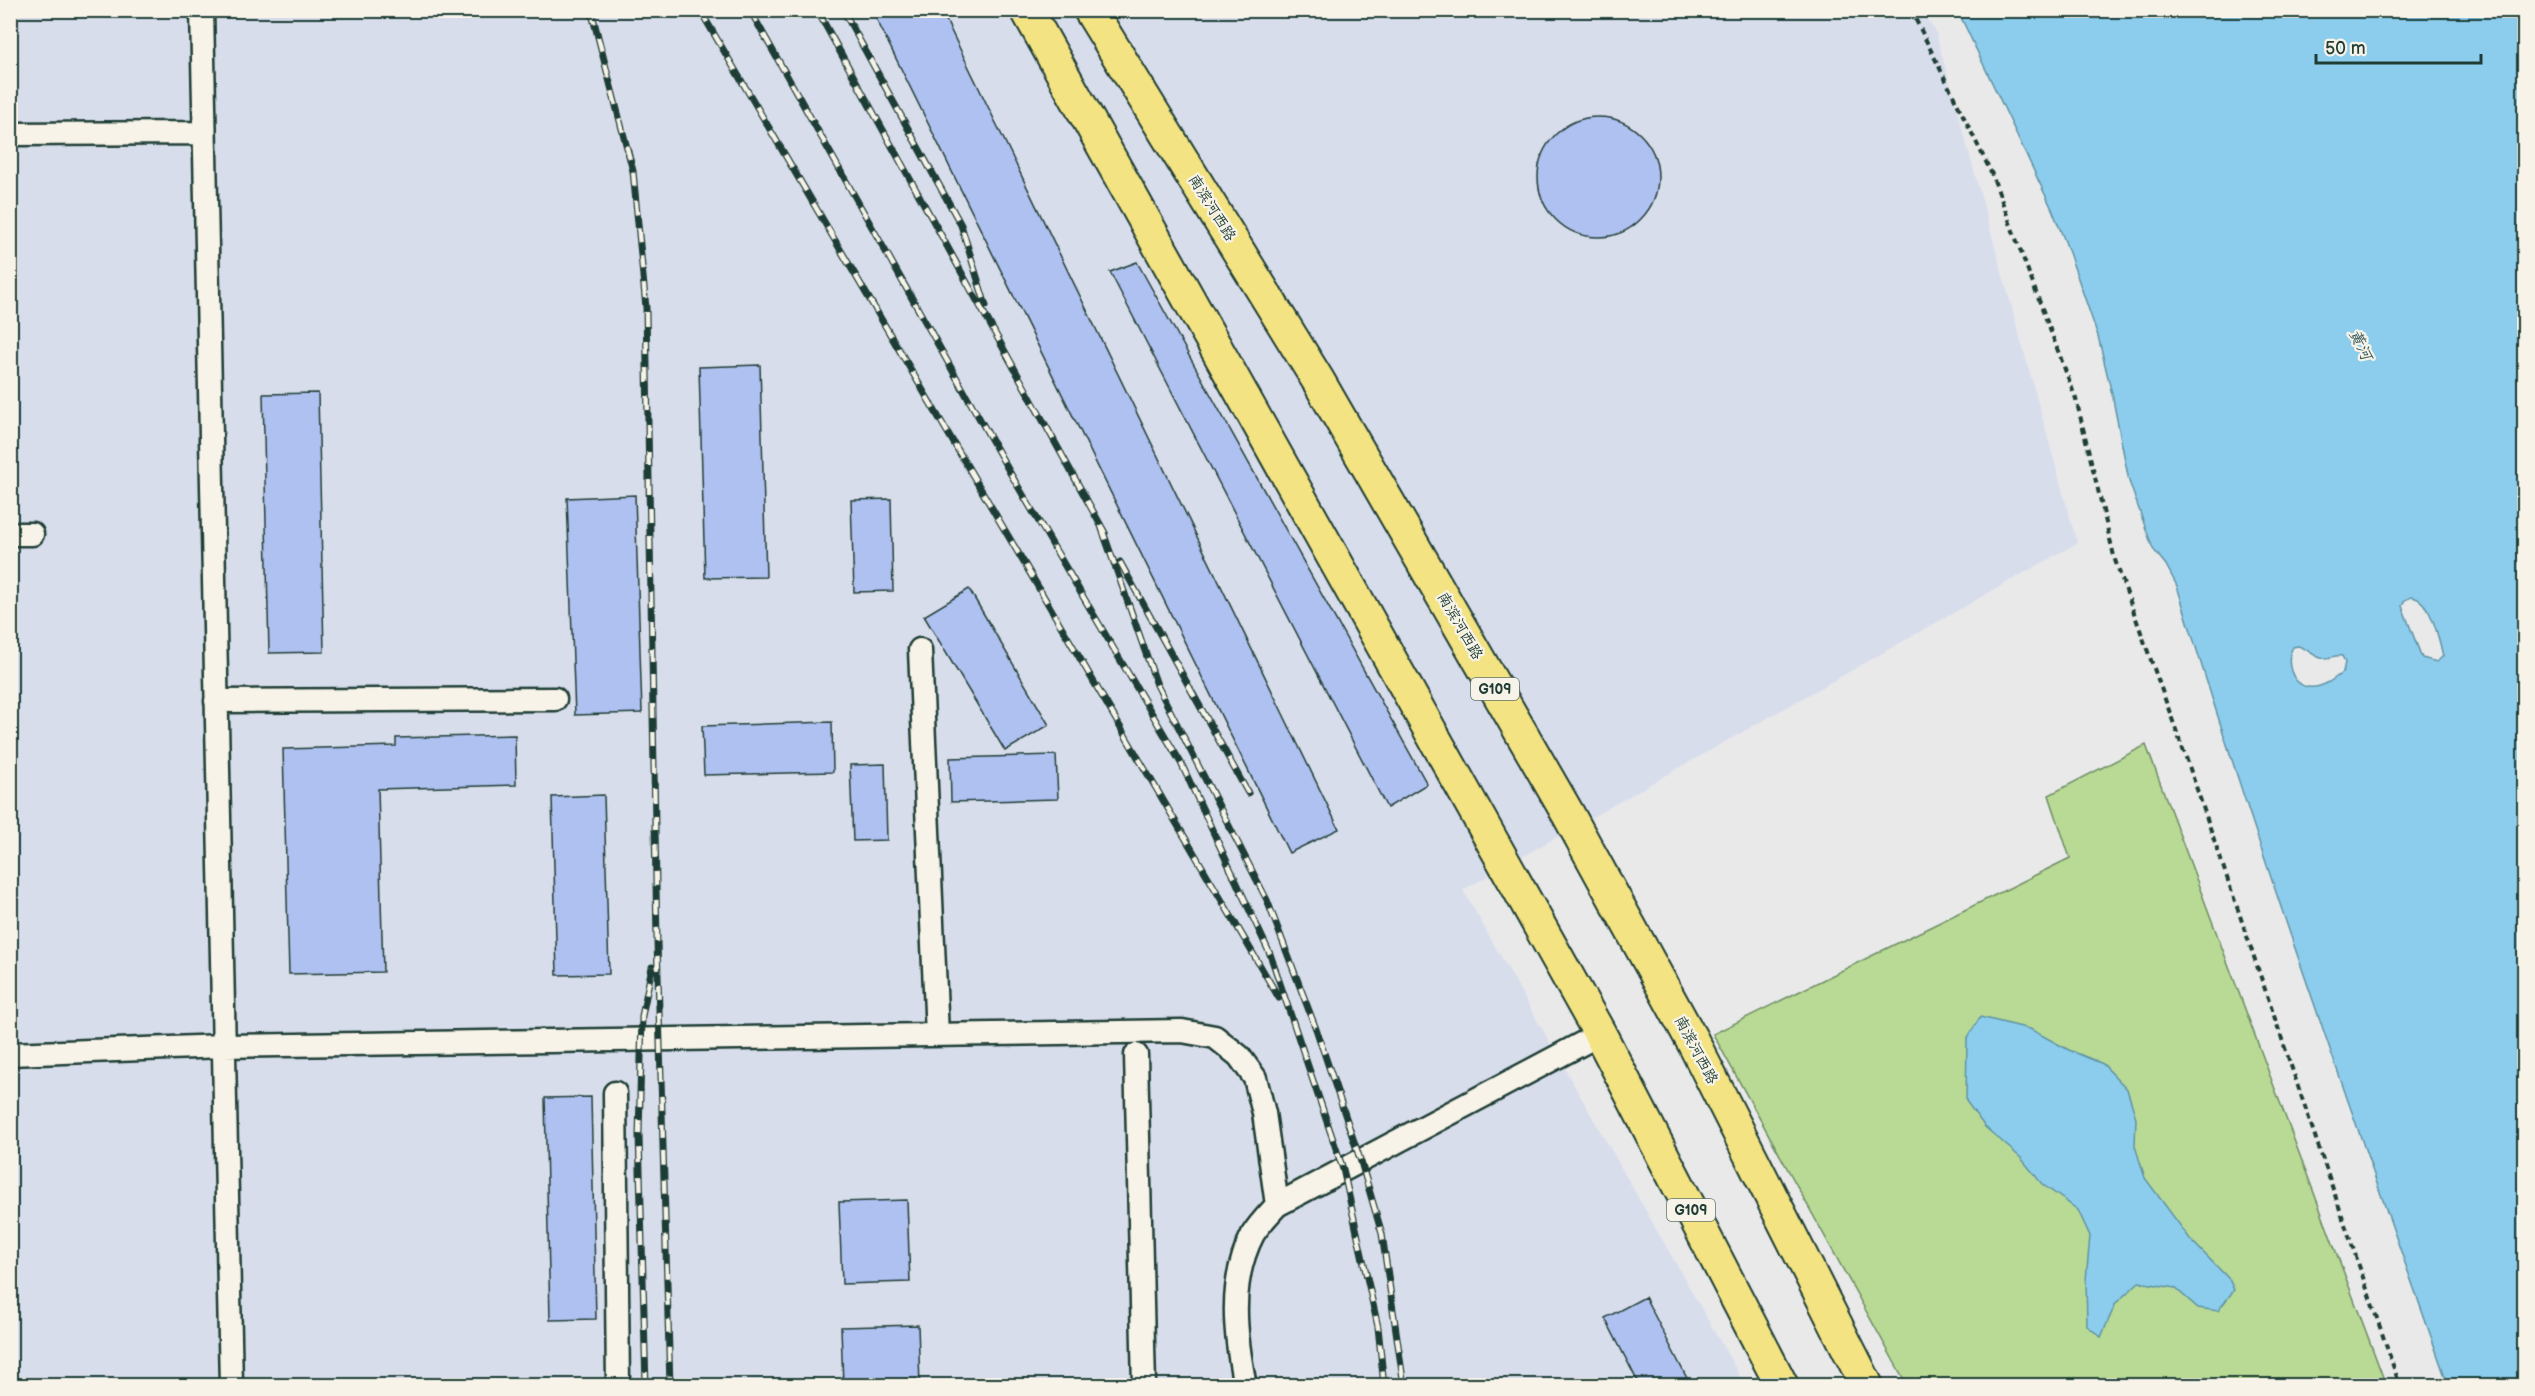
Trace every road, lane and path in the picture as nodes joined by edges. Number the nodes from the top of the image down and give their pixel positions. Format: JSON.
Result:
{"nodes":[{"id":1,"x":202,"y":10,"type":"edge"},
{"id":2,"x":1027,"y":10,"type":"edge"},
{"id":3,"x":1090,"y":10,"type":"edge"},
{"id":4,"x":1911,"y":10,"type":"edge"},
{"id":5,"x":204,"y":133,"type":"junction"},
{"id":6,"x":10,"y":134,"type":"edge"},
{"id":7,"x":920,"y":650,"type":"dead end"},
{"id":8,"x":555,"y":699,"type":"dead end"},
{"id":9,"x":216,"y":702,"type":"junction"},
{"id":10,"x":1600,"y":1034,"type":"junction"},
{"id":11,"x":937,"y":1035,"type":"junction"},
{"id":12,"x":223,"y":1046,"type":"junction"},
{"id":13,"x":10,"y":1054,"type":"edge"},
{"id":14,"x":1136,"y":1055,"type":"dead end"},
{"id":15,"x":615,"y":1093,"type":"dead end"},
{"id":16,"x":1277,"y":1205,"type":"junction"},
{"id":17,"x":231,"y":1386,"type":"edge"},
{"id":18,"x":618,"y":1386,"type":"edge"},
{"id":19,"x":1144,"y":1386,"type":"edge"},
{"id":20,"x":1245,"y":1386,"type":"edge"},
{"id":21,"x":1782,"y":1386,"type":"edge"},
{"id":22,"x":1867,"y":1386,"type":"edge"},
{"id":23,"x":2400,"y":1386,"type":"edge"}],
"edges":[{"from":1,"to":5,"type":"street"},
{"from":2,"to":10,"type":"highway","number":"G109"},
{"from":3,"to":22,"type":"highway","name":"南滨河西路","number":"G109"},
{"from":4,"to":23,"type":"path"},
{"from":5,"to":6,"type":"street"},
{"from":5,"to":9,"type":"street"},
{"from":7,"to":11,"type":"street"},
{"from":8,"to":9,"type":"street"},
{"from":9,"to":12,"type":"street"},
{"from":10,"to":16,"type":"street"},
{"from":10,"to":21,"type":"highway","number":"G109"},
{"from":11,"to":12,"type":"street"},
{"from":11,"to":16,"type":"street"},
{"from":12,"to":13,"type":"street"},
{"from":12,"to":17,"type":"street"},
{"from":14,"to":19,"type":"street"},
{"from":15,"to":18,"type":"street"},
{"from":16,"to":20,"type":"street"}]}
